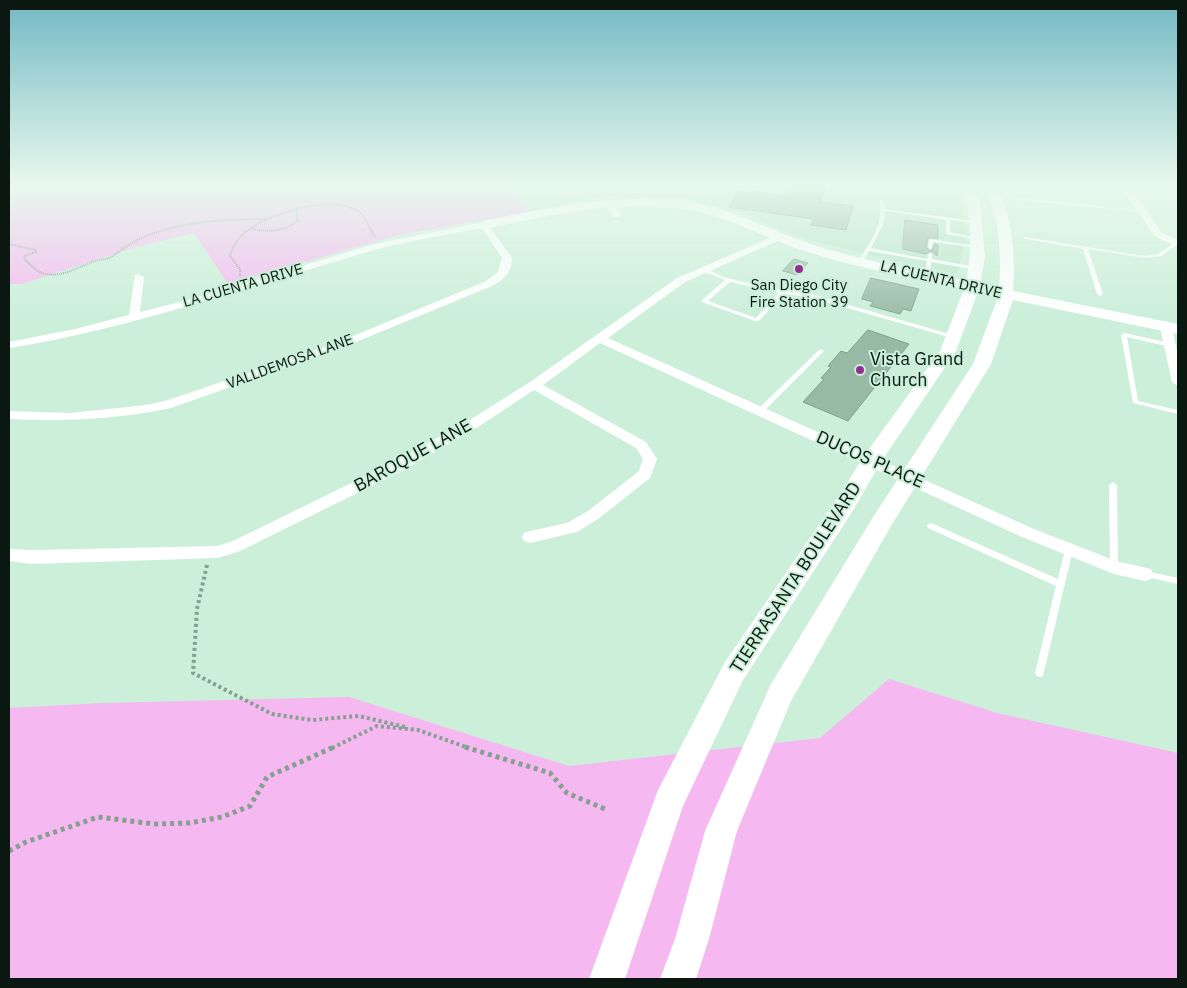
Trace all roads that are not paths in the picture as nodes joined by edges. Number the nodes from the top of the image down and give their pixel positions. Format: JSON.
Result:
{"nodes":[{"id":1,"x":454,"y":231,"type":"edge"},
{"id":2,"x":488,"y":231,"type":"edge"},
{"id":3,"x":764,"y":231,"type":"edge"},
{"id":4,"x":877,"y":231,"type":"edge"},
{"id":5,"x":948,"y":231,"type":"edge"},
{"id":6,"x":975,"y":231,"type":"edge"},
{"id":7,"x":1003,"y":231,"type":"edge"},
{"id":8,"x":1155,"y":231,"type":"edge"},
{"id":9,"x":778,"y":237,"type":"junction"},
{"id":10,"x":1026,"y":238,"type":"dead end"},
{"id":11,"x":976,"y":242,"type":"junction"},
{"id":12,"x":1177,"y":244,"type":"edge"},
{"id":13,"x":1085,"y":247,"type":"junction"},
{"id":14,"x":867,"y":249,"type":"junction"},
{"id":15,"x":930,"y":254,"type":"junction"},
{"id":16,"x":860,"y":262,"type":"junction"},
{"id":17,"x":976,"y":269,"type":"junction"},
{"id":18,"x":704,"y":270,"type":"junction"},
{"id":19,"x":139,"y":277,"type":"dead end"},
{"id":20,"x":927,"y":277,"type":"junction"},
{"id":21,"x":730,"y":278,"type":"junction"},
{"id":22,"x":972,"y":287,"type":"junction"},
{"id":23,"x":784,"y":292,"type":"junction"},
{"id":24,"x":1005,"y":294,"type":"junction"},
{"id":25,"x":1100,"y":294,"type":"dead end"},
{"id":26,"x":134,"y":316,"type":"junction"},
{"id":27,"x":1172,"y":328,"type":"edge"},
{"id":28,"x":954,"y":337,"type":"junction"},
{"id":29,"x":599,"y":338,"type":"junction"},
{"id":30,"x":1170,"y":345,"type":"junction"},
{"id":31,"x":9,"y":346,"type":"edge"},
{"id":32,"x":821,"y":351,"type":"dead end"},
{"id":33,"x":1178,"y":382,"type":"edge"},
{"id":34,"x":534,"y":385,"type":"junction"},
{"id":35,"x":760,"y":411,"type":"junction"},
{"id":36,"x":1178,"y":412,"type":"edge"},
{"id":37,"x":9,"y":415,"type":"edge"},
{"id":38,"x":871,"y":461,"type":"junction"},
{"id":39,"x":910,"y":478,"type":"junction"},
{"id":40,"x":1113,"y":485,"type":"dead end"},
{"id":41,"x":930,"y":526,"type":"dead end"},
{"id":42,"x":530,"y":537,"type":"dead end"},
{"id":43,"x":1069,"y":550,"type":"junction"},
{"id":44,"x":9,"y":555,"type":"edge"},
{"id":45,"x":1114,"y":567,"type":"junction"},
{"id":46,"x":1145,"y":574,"type":"joint"},
{"id":47,"x":1178,"y":581,"type":"edge"},
{"id":48,"x":1061,"y":584,"type":"junction"},
{"id":49,"x":1040,"y":673,"type":"dead end"},
{"id":50,"x":607,"y":979,"type":"edge"},
{"id":51,"x":678,"y":979,"type":"edge"}],
"edges":[{"from":1,"to":26,"type":"street","name":"LA CUENTA DRIVE"},
{"from":2,"to":37,"type":"street","name":"VALLDEMOSA LANE"},
{"from":3,"to":9,"type":"main road","name":"LA CUENTA DRIVE"},
{"from":4,"to":14,"type":"lane"},
{"from":5,"to":11,"type":"lane"},
{"from":6,"to":11,"type":"main road","name":"TIERRASANTA BOULEVARD"},
{"from":7,"to":24,"type":"main road"},
{"from":8,"to":12,"type":"street"},
{"from":9,"to":16,"type":"main road","name":"LA CUENTA DRIVE"},
{"from":9,"to":18,"type":"street","name":"BAROQUE LANE"},
{"from":10,"to":13,"type":"lane"},
{"from":11,"to":15,"type":"lane"},
{"from":11,"to":17,"type":"main road","name":"TIERRASANTA BOULEVARD"},
{"from":12,"to":13,"type":"lane"},
{"from":13,"to":25,"type":"lane"},
{"from":14,"to":15,"type":"lane"},
{"from":14,"to":16,"type":"lane"},
{"from":15,"to":17,"type":"lane"},
{"from":15,"to":20,"type":"lane"},
{"from":16,"to":20,"type":"main road","name":"LA CUENTA DRIVE"},
{"from":17,"to":22,"type":"main road","name":"TIERRASANTA BOULEVARD"},
{"from":18,"to":21,"type":"lane"},
{"from":18,"to":29,"type":"street","name":"BAROQUE LANE"},
{"from":19,"to":26,"type":"street"},
{"from":20,"to":22,"type":"main road","name":"LA CUENTA DRIVE"},
{"from":21,"to":23,"type":"lane"},
{"from":21,"to":23,"type":"lane"},
{"from":22,"to":24,"type":"main road","name":"LA CUENTA DRIVE"},
{"from":22,"to":28,"type":"main road","name":"TIERRASANTA BOULEVARD"},
{"from":23,"to":28,"type":"lane"},
{"from":24,"to":27,"type":"main road","name":"LA CUENTA DRIVE"},
{"from":24,"to":39,"type":"main road"},
{"from":26,"to":31,"type":"street","name":"LA CUENTA DRIVE"},
{"from":27,"to":30,"type":"street"},
{"from":28,"to":38,"type":"main road","name":"TIERRASANTA BOULEVARD"},
{"from":29,"to":34,"type":"street","name":"BAROQUE LANE"},
{"from":29,"to":35,"type":"street","name":"DUCOS PLACE"},
{"from":30,"to":33,"type":"street"},
{"from":30,"to":36,"type":"lane"},
{"from":32,"to":35,"type":"lane"},
{"from":34,"to":42,"type":"street"},
{"from":34,"to":44,"type":"street","name":"BAROQUE LANE"},
{"from":35,"to":38,"type":"street","name":"DUCOS PLACE"},
{"from":38,"to":39,"type":"street","name":"DUCOS PLACE"},
{"from":38,"to":50,"type":"main road","name":"TIERRASANTA BOULEVARD"},
{"from":39,"to":43,"type":"street","name":"DUCOS PLACE"},
{"from":39,"to":51,"type":"main road"},
{"from":40,"to":45,"type":"lane"},
{"from":41,"to":48,"type":"lane"},
{"from":43,"to":45,"type":"street","name":"DUCOS PLACE"},
{"from":43,"to":48,"type":"lane"},
{"from":45,"to":46,"type":"street","name":"DUCOS PLACE"},
{"from":46,"to":47,"type":"lane"},
{"from":48,"to":49,"type":"lane"}]}
